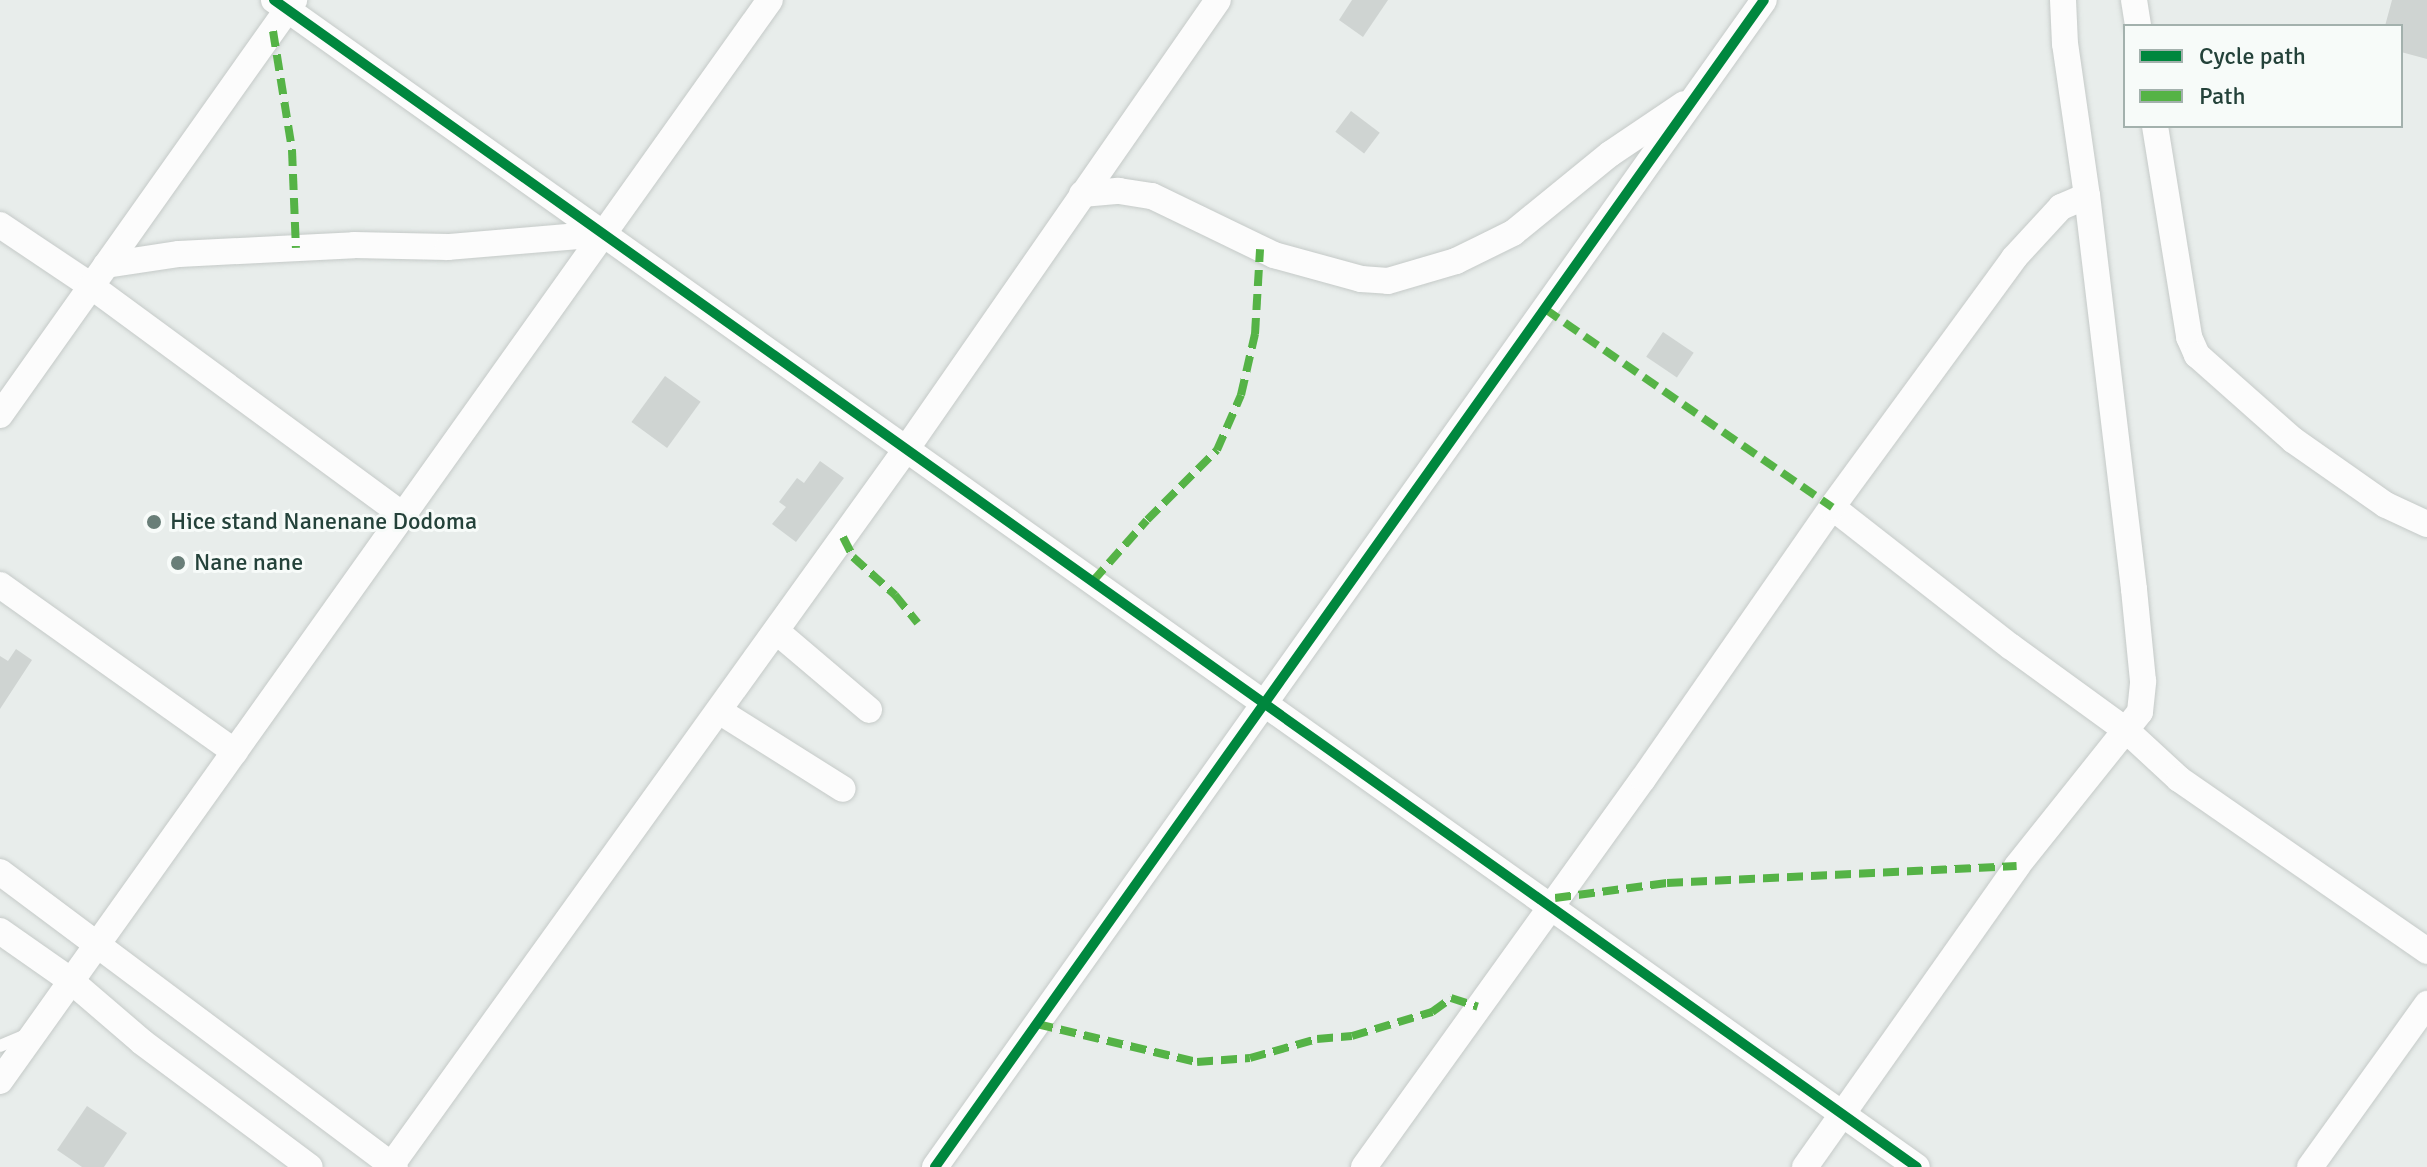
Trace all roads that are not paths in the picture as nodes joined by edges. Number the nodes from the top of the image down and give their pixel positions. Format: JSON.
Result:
{"nodes":[{"id":1,"x":770,"y":0,"type":"edge"},
{"id":2,"x":1218,"y":0,"type":"edge"},
{"id":3,"x":1764,"y":0,"type":"edge"},
{"id":4,"x":2063,"y":0,"type":"edge"},
{"id":5,"x":2134,"y":0,"type":"edge"},
{"id":6,"x":286,"y":3,"type":"edge"},
{"id":7,"x":2138,"y":24,"type":"edge"},
{"id":8,"x":1694,"y":98,"type":"junction"},
{"id":9,"x":2155,"y":128,"type":"edge"},
{"id":10,"x":1082,"y":194,"type":"junction"},
{"id":11,"x":2087,"y":196,"type":"junction"},
{"id":12,"x":0,"y":225,"type":"edge"},
{"id":13,"x":604,"y":234,"type":"junction"},
{"id":14,"x":99,"y":275,"type":"junction"},
{"id":15,"x":0,"y":415,"type":"edge"},
{"id":16,"x":907,"y":448,"type":"junction"},
{"id":17,"x":1832,"y":507,"type":"junction"},
{"id":18,"x":403,"y":515,"type":"junction"},
{"id":19,"x":2427,"y":524,"type":"edge"},
{"id":20,"x":0,"y":585,"type":"edge"},
{"id":21,"x":776,"y":631,"type":"junction"},
{"id":22,"x":1265,"y":703,"type":"junction"},
{"id":23,"x":869,"y":710,"type":"dead end"},
{"id":24,"x":719,"y":711,"type":"junction"},
{"id":25,"x":2127,"y":731,"type":"junction"},
{"id":26,"x":235,"y":752,"type":"junction"},
{"id":27,"x":843,"y":789,"type":"dead end"},
{"id":28,"x":0,"y":872,"type":"edge"},
{"id":29,"x":1550,"y":905,"type":"junction"},
{"id":30,"x":0,"y":931,"type":"edge"},
{"id":31,"x":97,"y":943,"type":"junction"},
{"id":32,"x":2427,"y":951,"type":"edge"},
{"id":33,"x":70,"y":980,"type":"junction"},
{"id":34,"x":2427,"y":1004,"type":"edge"},
{"id":35,"x":35,"y":1032,"type":"junction"},
{"id":36,"x":0,"y":1046,"type":"edge"},
{"id":37,"x":0,"y":1081,"type":"edge"},
{"id":38,"x":1844,"y":1114,"type":"junction"},
{"id":39,"x":392,"y":1166,"type":"edge"},
{"id":40,"x":310,"y":1167,"type":"edge"},
{"id":41,"x":935,"y":1167,"type":"edge"},
{"id":42,"x":1364,"y":1167,"type":"edge"},
{"id":43,"x":1805,"y":1167,"type":"edge"},
{"id":44,"x":1917,"y":1167,"type":"edge"},
{"id":45,"x":2310,"y":1167,"type":"edge"}],
"edges":[{"from":1,"to":13,"type":"street"},
{"from":2,"to":10,"type":"street"},
{"from":3,"to":8,"type":"street"},
{"from":4,"to":11,"type":"street"},
{"from":5,"to":7,"type":"street"},
{"from":6,"to":13,"type":"street"},
{"from":6,"to":14,"type":"street"},
{"from":8,"to":10,"type":"street"},
{"from":8,"to":22,"type":"street"},
{"from":9,"to":19,"type":"street"},
{"from":10,"to":16,"type":"street"},
{"from":11,"to":17,"type":"street"},
{"from":11,"to":25,"type":"street"},
{"from":12,"to":14,"type":"street"},
{"from":13,"to":14,"type":"street"},
{"from":13,"to":16,"type":"street"},
{"from":13,"to":18,"type":"street"},
{"from":14,"to":15,"type":"street"},
{"from":14,"to":18,"type":"street"},
{"from":16,"to":21,"type":"street"},
{"from":16,"to":22,"type":"street"},
{"from":17,"to":25,"type":"street"},
{"from":17,"to":29,"type":"street"},
{"from":18,"to":26,"type":"street"},
{"from":20,"to":26,"type":"street"},
{"from":21,"to":23,"type":"street"},
{"from":21,"to":24,"type":"street"},
{"from":22,"to":29,"type":"street"},
{"from":22,"to":41,"type":"street"},
{"from":24,"to":27,"type":"street"},
{"from":24,"to":39,"type":"street"},
{"from":25,"to":32,"type":"street"},
{"from":25,"to":38,"type":"street"},
{"from":26,"to":31,"type":"street"},
{"from":28,"to":31,"type":"street"},
{"from":29,"to":38,"type":"street"},
{"from":29,"to":42,"type":"street"},
{"from":30,"to":33,"type":"street"},
{"from":31,"to":33,"type":"street"},
{"from":31,"to":39,"type":"street"},
{"from":33,"to":35,"type":"street"},
{"from":33,"to":40,"type":"street"},
{"from":34,"to":45,"type":"street"},
{"from":35,"to":36,"type":"lane"},
{"from":35,"to":37,"type":"street"},
{"from":38,"to":43,"type":"street"},
{"from":38,"to":44,"type":"street"}]}
